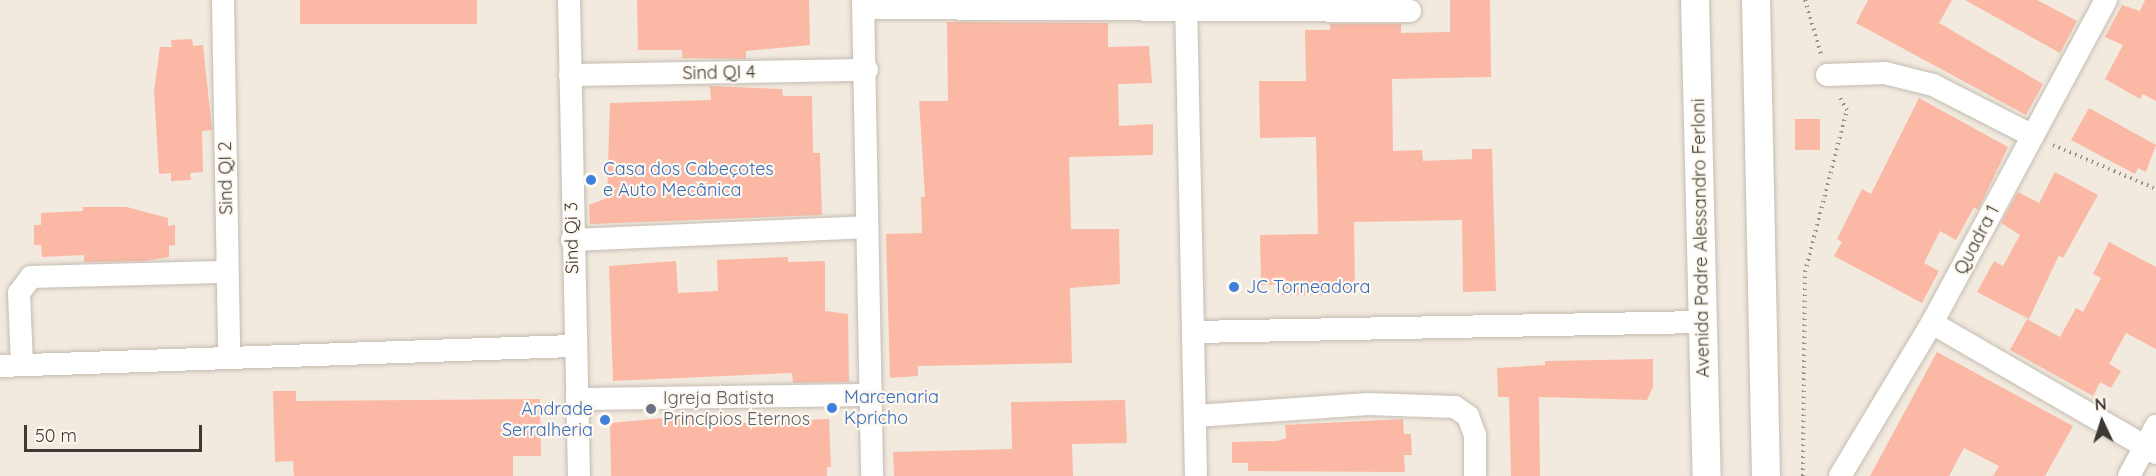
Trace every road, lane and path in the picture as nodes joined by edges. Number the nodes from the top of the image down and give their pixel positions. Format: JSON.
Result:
{"nodes":[{"id":1,"x":223,"y":0,"type":"edge"},
{"id":2,"x":569,"y":0,"type":"edge"},
{"id":3,"x":1695,"y":0,"type":"edge"},
{"id":4,"x":1756,"y":0,"type":"edge"},
{"id":5,"x":1805,"y":0,"type":"edge"},
{"id":6,"x":2106,"y":0,"type":"edge"},
{"id":7,"x":863,"y":4,"type":"edge"},
{"id":8,"x":1087,"y":5,"type":"edge"},
{"id":9,"x":1186,"y":6,"type":"edge"},
{"id":10,"x":1410,"y":11,"type":"dead end"},
{"id":11,"x":867,"y":70,"type":"junction"},
{"id":12,"x":570,"y":75,"type":"junction"},
{"id":13,"x":1827,"y":75,"type":"junction"},
{"id":14,"x":2033,"y":136,"type":"junction"},
{"id":15,"x":2156,"y":189,"type":"edge"},
{"id":16,"x":864,"y":227,"type":"junction"},
{"id":17,"x":572,"y":240,"type":"junction"},
{"id":18,"x":227,"y":272,"type":"junction"},
{"id":19,"x":1703,"y":322,"type":"junction"},
{"id":20,"x":1932,"y":323,"type":"junction"},
{"id":21,"x":1194,"y":332,"type":"junction"},
{"id":22,"x":574,"y":346,"type":"junction"},
{"id":23,"x":229,"y":355,"type":"junction"},
{"id":24,"x":11,"y":365,"type":"edge"},
{"id":25,"x":869,"y":395,"type":"junction"},
{"id":26,"x":577,"y":399,"type":"junction"},
{"id":27,"x":1196,"y":416,"type":"junction"},
{"id":28,"x":2156,"y":426,"type":"edge"},
{"id":29,"x":2150,"y":450,"type":"edge"},
{"id":30,"x":1764,"y":474,"type":"edge"},
{"id":31,"x":1709,"y":475,"type":"edge"},
{"id":32,"x":579,"y":476,"type":"edge"},
{"id":33,"x":872,"y":476,"type":"edge"},
{"id":34,"x":1196,"y":476,"type":"edge"},
{"id":35,"x":1476,"y":476,"type":"edge"},
{"id":36,"x":1803,"y":476,"type":"edge"},
{"id":37,"x":1840,"y":476,"type":"edge"},
{"id":38,"x":2129,"y":476,"type":"edge"}],
"edges":[{"from":1,"to":18,"type":"street","name":"Sind QI 2"},
{"from":2,"to":12,"type":"street","name":"Sind Qi 3"},
{"from":3,"to":19,"type":"main road","name":"Avenida Padre Alessandro Ferloni"},
{"from":4,"to":30,"type":"main road"},
{"from":5,"to":13,"type":"path"},
{"from":6,"to":14,"type":"street","name":"Quadra 1"},
{"from":7,"to":8,"type":"street"},
{"from":7,"to":11,"type":"street"},
{"from":8,"to":9,"type":"street"},
{"from":9,"to":10,"type":"street"},
{"from":9,"to":21,"type":"street"},
{"from":11,"to":12,"type":"street","name":"Sind QI 4"},
{"from":11,"to":16,"type":"street"},
{"from":12,"to":17,"type":"street","name":"Sind Qi 3"},
{"from":13,"to":14,"type":"street"},
{"from":13,"to":36,"type":"path"},
{"from":14,"to":15,"type":"path"},
{"from":14,"to":20,"type":"street","name":"Quadra 1"},
{"from":16,"to":17,"type":"street"},
{"from":16,"to":25,"type":"street"},
{"from":17,"to":22,"type":"street","name":"Sind Qi 3"},
{"from":18,"to":23,"type":"street","name":"Sind QI 2"},
{"from":18,"to":24,"type":"street"},
{"from":19,"to":21,"type":"street"},
{"from":19,"to":31,"type":"main road","name":"Avenida Padre Alessandro Ferloni"},
{"from":20,"to":29,"type":"street"},
{"from":20,"to":37,"type":"street","name":"Quadra 1"},
{"from":21,"to":27,"type":"street"},
{"from":22,"to":23,"type":"street"},
{"from":22,"to":26,"type":"street","name":"Sind Qi 3"},
{"from":23,"to":24,"type":"street"},
{"from":25,"to":26,"type":"street"},
{"from":25,"to":33,"type":"street"},
{"from":26,"to":32,"type":"street","name":"Sind Qi 3"},
{"from":27,"to":34,"type":"street"},
{"from":27,"to":35,"type":"street"},
{"from":28,"to":29,"type":"street"},
{"from":29,"to":38,"type":"street"}]}
